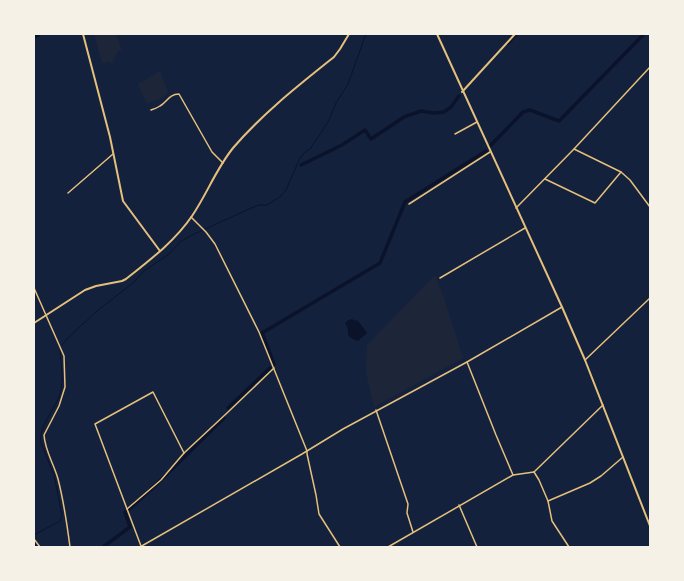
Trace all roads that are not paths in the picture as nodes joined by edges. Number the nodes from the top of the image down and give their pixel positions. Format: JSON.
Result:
{"nodes":[{"id":1,"x":82,"y":34,"type":"edge"},
{"id":2,"x":349,"y":34,"type":"edge"},
{"id":3,"x":437,"y":34,"type":"edge"},
{"id":4,"x":515,"y":34,"type":"edge"},
{"id":5,"x":650,"y":67,"type":"edge"},
{"id":6,"x":462,"y":92,"type":"junction"},
{"id":7,"x":151,"y":110,"type":"dead end"},
{"id":8,"x":477,"y":122,"type":"junction"},
{"id":9,"x":455,"y":134,"type":"dead end"},
{"id":10,"x":574,"y":149,"type":"junction"},
{"id":11,"x":490,"y":151,"type":"junction"},
{"id":12,"x":113,"y":152,"type":"junction"},
{"id":13,"x":223,"y":162,"type":"junction"},
{"id":14,"x":621,"y":172,"type":"junction"},
{"id":15,"x":545,"y":179,"type":"junction"},
{"id":16,"x":68,"y":193,"type":"dead end"},
{"id":17,"x":409,"y":204,"type":"dead end"},
{"id":18,"x":650,"y":207,"type":"edge"},
{"id":19,"x":516,"y":208,"type":"junction"},
{"id":20,"x":191,"y":217,"type":"junction"},
{"id":21,"x":525,"y":228,"type":"junction"},
{"id":22,"x":160,"y":251,"type":"junction"},
{"id":23,"x":440,"y":278,"type":"dead end"},
{"id":24,"x":34,"y":288,"type":"edge"},
{"id":25,"x":650,"y":298,"type":"edge"},
{"id":26,"x":562,"y":307,"type":"junction"},
{"id":27,"x":45,"y":316,"type":"junction"},
{"id":28,"x":34,"y":323,"type":"edge"},
{"id":29,"x":585,"y":360,"type":"junction"},
{"id":30,"x":467,"y":362,"type":"junction"},
{"id":31,"x":274,"y":368,"type":"junction"},
{"id":32,"x":603,"y":405,"type":"junction"},
{"id":33,"x":376,"y":410,"type":"junction"},
{"id":34,"x":307,"y":451,"type":"junction"},
{"id":35,"x":184,"y":453,"type":"junction"},
{"id":36,"x":623,"y":457,"type":"junction"},
{"id":37,"x":534,"y":472,"type":"junction"},
{"id":38,"x":513,"y":475,"type":"junction"},
{"id":39,"x":548,"y":501,"type":"junction"},
{"id":40,"x":459,"y":506,"type":"junction"},
{"id":41,"x":126,"y":509,"type":"junction"},
{"id":42,"x":650,"y":526,"type":"edge"},
{"id":43,"x":413,"y":533,"type":"junction"},
{"id":44,"x":34,"y":539,"type":"edge"},
{"id":45,"x":40,"y":547,"type":"edge"},
{"id":46,"x":70,"y":547,"type":"edge"},
{"id":47,"x":140,"y":547,"type":"edge"},
{"id":48,"x":340,"y":547,"type":"edge"},
{"id":49,"x":388,"y":547,"type":"edge"},
{"id":50,"x":477,"y":547,"type":"edge"},
{"id":51,"x":569,"y":547,"type":"edge"}],
"edges":[{"from":1,"to":12,"type":"main road"},
{"from":2,"to":13,"type":"main road"},
{"from":3,"to":6,"type":"main road"},
{"from":4,"to":6,"type":"main road"},
{"from":5,"to":10,"type":"street"},
{"from":6,"to":8,"type":"main road"},
{"from":7,"to":13,"type":"street"},
{"from":8,"to":9,"type":"street"},
{"from":8,"to":11,"type":"main road"},
{"from":10,"to":14,"type":"street"},
{"from":10,"to":15,"type":"street"},
{"from":11,"to":17,"type":"street"},
{"from":11,"to":19,"type":"main road"},
{"from":12,"to":16,"type":"street"},
{"from":12,"to":22,"type":"main road"},
{"from":13,"to":20,"type":"main road"},
{"from":14,"to":15,"type":"street"},
{"from":14,"to":18,"type":"street"},
{"from":15,"to":19,"type":"street"},
{"from":19,"to":21,"type":"main road"},
{"from":20,"to":22,"type":"main road"},
{"from":20,"to":31,"type":"street"},
{"from":21,"to":23,"type":"street"},
{"from":21,"to":26,"type":"main road"},
{"from":22,"to":27,"type":"main road"},
{"from":24,"to":27,"type":"street"},
{"from":25,"to":29,"type":"street"},
{"from":26,"to":29,"type":"main road"},
{"from":26,"to":30,"type":"street"},
{"from":27,"to":28,"type":"main road"},
{"from":27,"to":46,"type":"street"},
{"from":29,"to":32,"type":"main road"},
{"from":30,"to":33,"type":"street"},
{"from":30,"to":38,"type":"street"},
{"from":31,"to":34,"type":"street"},
{"from":31,"to":35,"type":"street"},
{"from":32,"to":36,"type":"main road"},
{"from":32,"to":37,"type":"street"},
{"from":33,"to":34,"type":"street"},
{"from":33,"to":43,"type":"street"},
{"from":34,"to":47,"type":"street"},
{"from":34,"to":48,"type":"street"},
{"from":35,"to":41,"type":"street"},
{"from":35,"to":41,"type":"street"},
{"from":36,"to":39,"type":"street"},
{"from":36,"to":42,"type":"main road"},
{"from":37,"to":38,"type":"street"},
{"from":37,"to":39,"type":"street"},
{"from":38,"to":40,"type":"street"},
{"from":39,"to":51,"type":"street"},
{"from":40,"to":43,"type":"street"},
{"from":40,"to":50,"type":"street"},
{"from":41,"to":47,"type":"street"},
{"from":43,"to":49,"type":"street"},
{"from":44,"to":45,"type":"street"}]}
